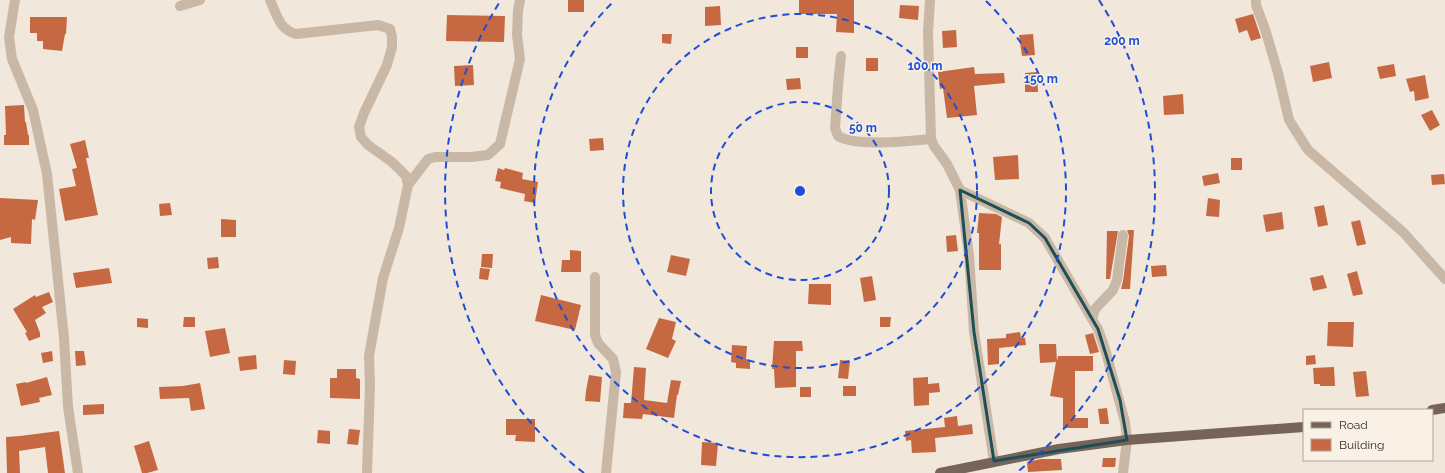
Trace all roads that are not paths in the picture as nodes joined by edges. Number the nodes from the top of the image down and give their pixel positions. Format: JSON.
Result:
{"nodes":[{"id":1,"x":15,"y":0,"type":"edge"},
{"id":2,"x":200,"y":0,"type":"edge"},
{"id":3,"x":270,"y":0,"type":"edge"},
{"id":4,"x":520,"y":0,"type":"edge"},
{"id":5,"x":930,"y":0,"type":"edge"},
{"id":6,"x":1256,"y":0,"type":"edge"},
{"id":7,"x":180,"y":6,"type":"dead end"},
{"id":8,"x":841,"y":56,"type":"dead end"},
{"id":9,"x":931,"y":139,"type":"junction"},
{"id":10,"x":408,"y":185,"type":"junction"},
{"id":11,"x":960,"y":190,"type":"junction"},
{"id":12,"x":1123,"y":235,"type":"dead end"},
{"id":13,"x":595,"y":277,"type":"dead end"},
{"id":14,"x":1445,"y":279,"type":"edge"},
{"id":15,"x":1092,"y":318,"type":"junction"},
{"id":16,"x":1445,"y":408,"type":"edge"},
{"id":17,"x":1433,"y":410,"type":"edge"},
{"id":18,"x":1303,"y":427,"type":"edge"},
{"id":19,"x":1127,"y":440,"type":"junction"},
{"id":20,"x":994,"y":461,"type":"junction"},
{"id":21,"x":78,"y":473,"type":"edge"},
{"id":22,"x":367,"y":473,"type":"edge"},
{"id":23,"x":606,"y":473,"type":"edge"},
{"id":24,"x":940,"y":473,"type":"edge"},
{"id":25,"x":1124,"y":473,"type":"edge"}],
"edges":[{"from":1,"to":21,"type":"street"},
{"from":2,"to":7,"type":"street"},
{"from":3,"to":10,"type":"street"},
{"from":4,"to":10,"type":"street"},
{"from":5,"to":9,"type":"street"},
{"from":6,"to":14,"type":"street"},
{"from":8,"to":9,"type":"street"},
{"from":9,"to":11,"type":"street"},
{"from":10,"to":22,"type":"street"},
{"from":11,"to":15,"type":"street"},
{"from":11,"to":20,"type":"street"},
{"from":12,"to":15,"type":"street"},
{"from":13,"to":23,"type":"street"},
{"from":15,"to":19,"type":"street"},
{"from":16,"to":17,"type":"main road"},
{"from":18,"to":19,"type":"main road"},
{"from":19,"to":20,"type":"main road"},
{"from":19,"to":25,"type":"street"},
{"from":20,"to":24,"type":"main road"}]}
